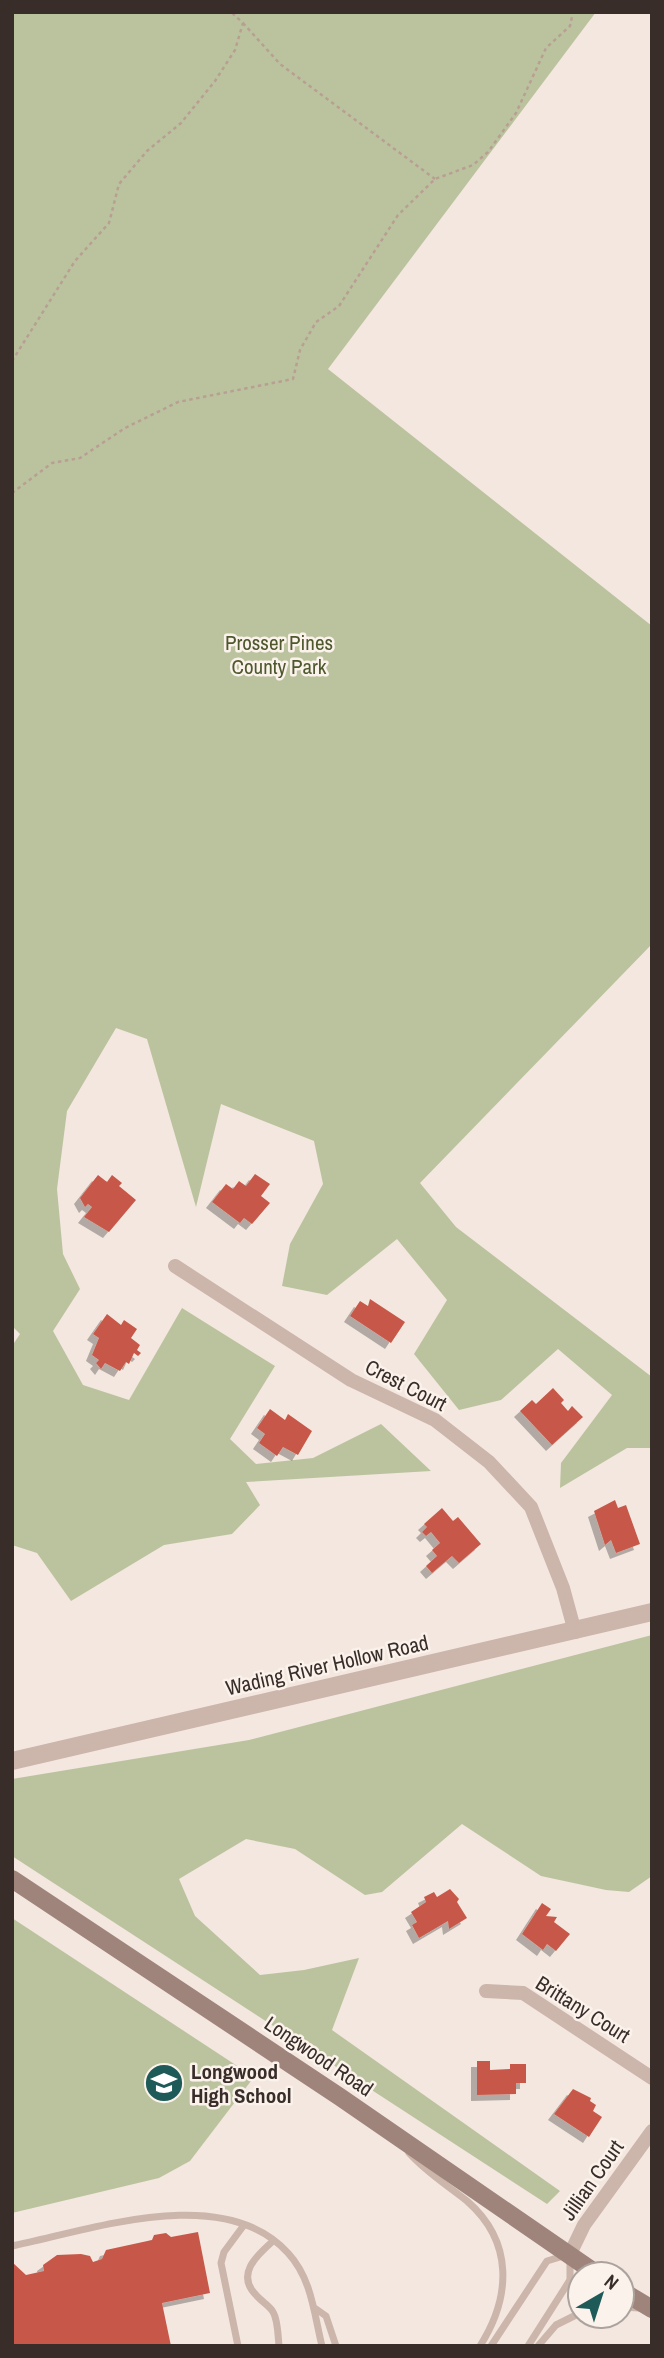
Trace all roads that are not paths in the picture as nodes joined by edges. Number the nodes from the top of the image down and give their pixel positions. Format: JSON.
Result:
{"nodes":[{"id":1,"x":175,"y":1266,"type":"dead end"},
{"id":2,"x":652,"y":1612,"type":"edge"},
{"id":3,"x":575,"y":1632,"type":"junction"},
{"id":4,"x":12,"y":1761,"type":"edge"},
{"id":5,"x":12,"y":1879,"type":"edge"},
{"id":6,"x":486,"y":1991,"type":"dead end"},
{"id":7,"x":652,"y":2078,"type":"edge"},
{"id":8,"x":652,"y":2131,"type":"edge"},
{"id":9,"x":393,"y":2134,"type":"junction"},
{"id":10,"x":244,"y":2225,"type":"junction"},
{"id":11,"x":273,"y":2241,"type":"junction"},
{"id":12,"x":12,"y":2246,"type":"edge"},
{"id":13,"x":570,"y":2254,"type":"junction"},
{"id":14,"x":578,"y":2260,"type":"edge"},
{"id":15,"x":636,"y":2300,"type":"edge"},
{"id":16,"x":316,"y":2309,"type":"junction"},
{"id":17,"x":651,"y":2309,"type":"edge"},
{"id":18,"x":566,"y":2320,"type":"edge"},
{"id":19,"x":237,"y":2346,"type":"edge"},
{"id":20,"x":279,"y":2346,"type":"edge"},
{"id":21,"x":322,"y":2346,"type":"edge"},
{"id":22,"x":335,"y":2346,"type":"edge"},
{"id":23,"x":480,"y":2346,"type":"edge"},
{"id":24,"x":491,"y":2346,"type":"edge"},
{"id":25,"x":528,"y":2346,"type":"edge"},
{"id":26,"x":538,"y":2346,"type":"edge"}],
"edges":[{"from":1,"to":3,"type":"street","name":"Crest Court"},
{"from":2,"to":3,"type":"street","name":"Wading River Hollow Road"},
{"from":3,"to":4,"type":"street","name":"Wading River Hollow Road"},
{"from":5,"to":9,"type":"main road","name":"Longwood Road"},
{"from":6,"to":7,"type":"street","name":"Brittany Court"},
{"from":8,"to":13,"type":"street","name":"Jillian Court"},
{"from":9,"to":13,"type":"main road","name":"Longwood Road"},
{"from":9,"to":23,"type":"lane"},
{"from":10,"to":11,"type":"lane"},
{"from":10,"to":12,"type":"lane"},
{"from":10,"to":19,"type":"lane"},
{"from":11,"to":16,"type":"lane"},
{"from":11,"to":20,"type":"lane"},
{"from":13,"to":14,"type":"main road","name":"Longwood Road"},
{"from":13,"to":24,"type":"lane"},
{"from":13,"to":25,"type":"lane"},
{"from":15,"to":17,"type":"main road"},
{"from":16,"to":21,"type":"lane"},
{"from":16,"to":22,"type":"lane"},
{"from":18,"to":26,"type":"lane"}]}
